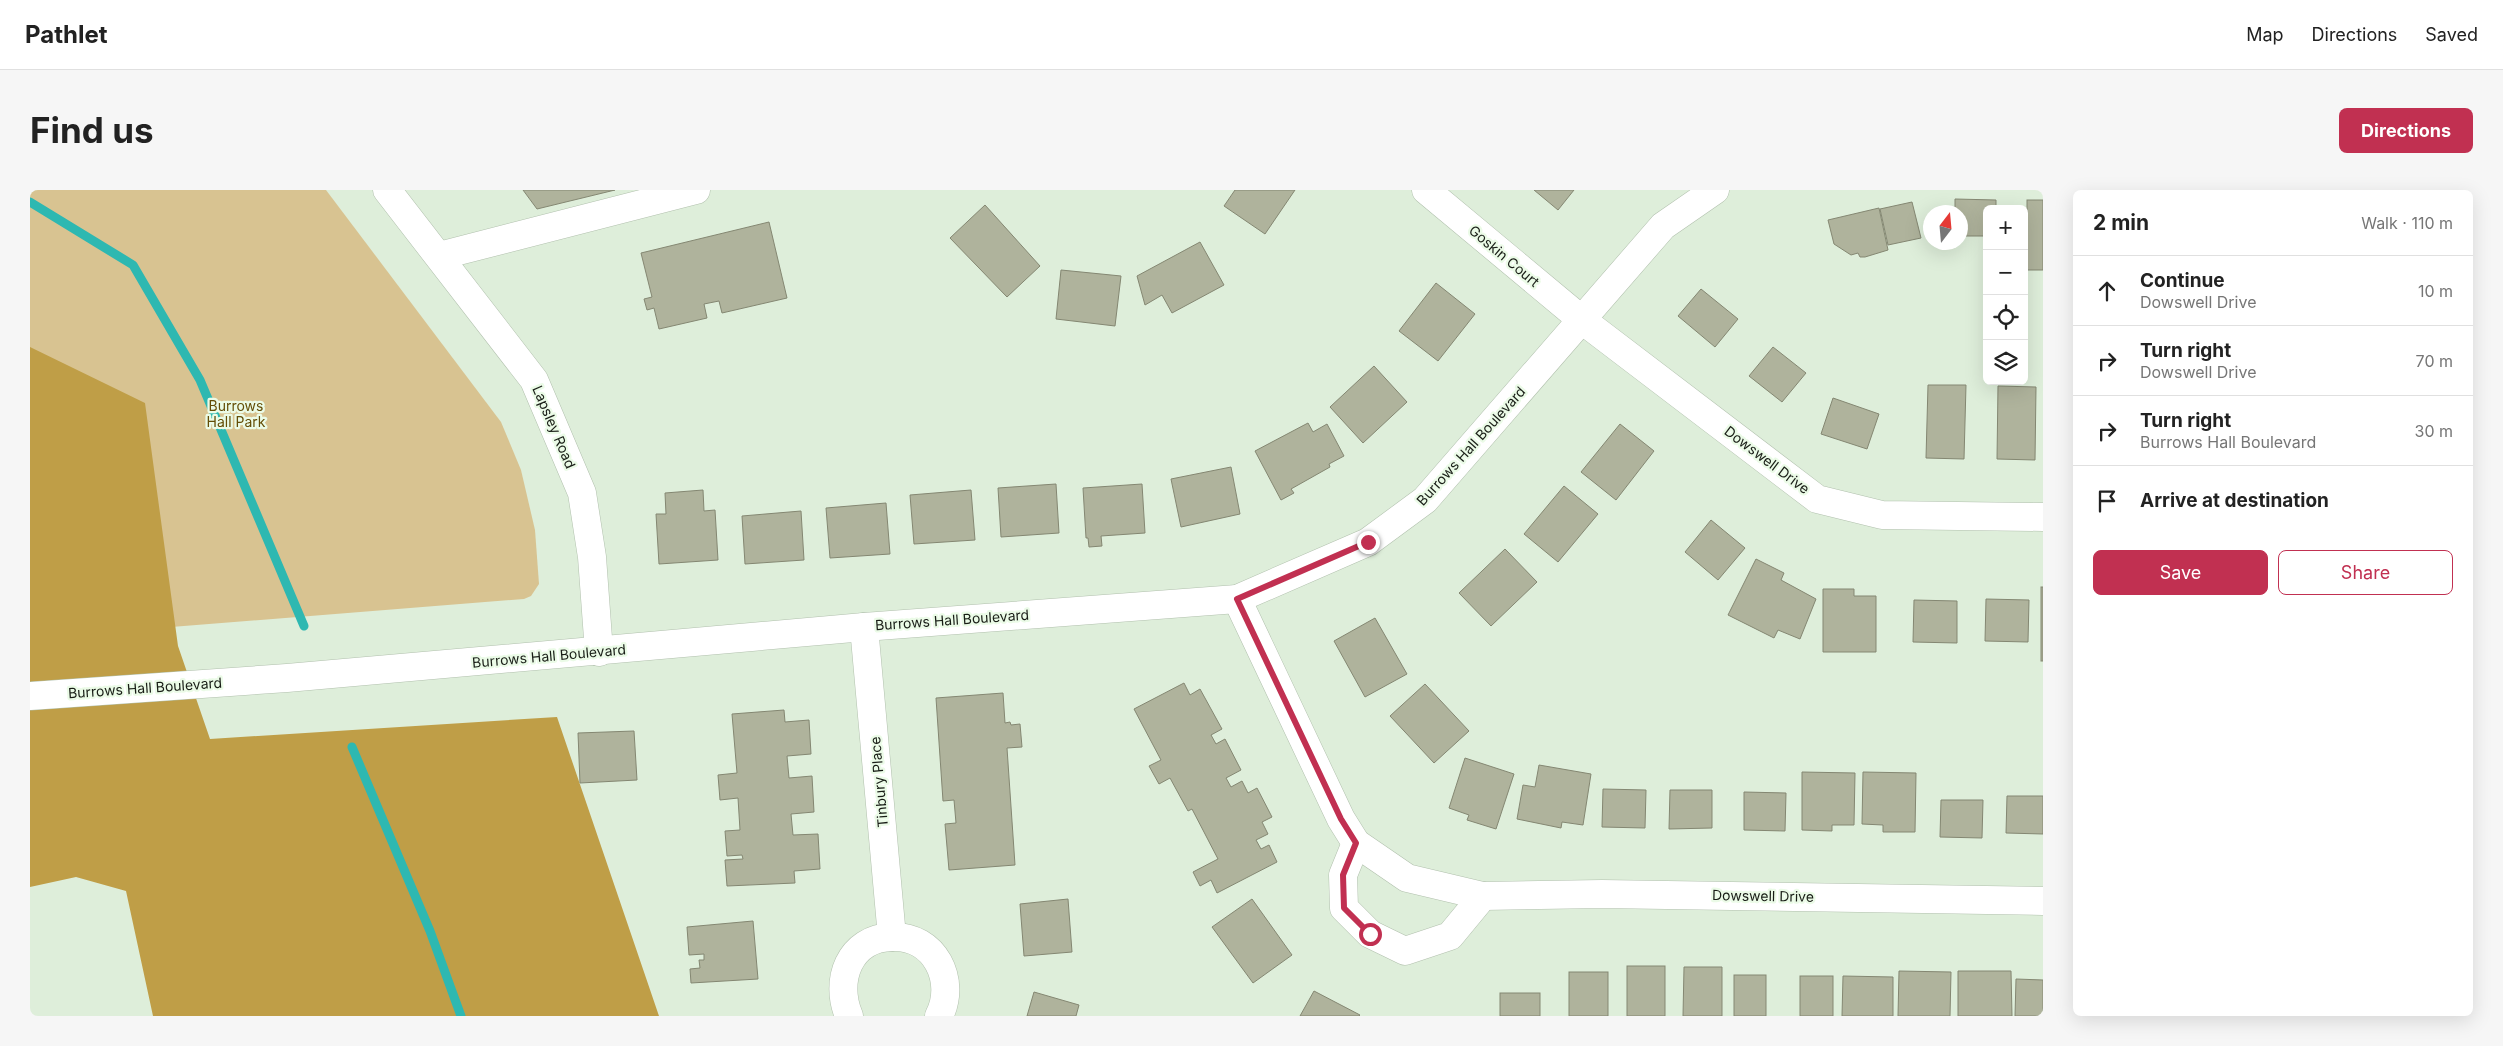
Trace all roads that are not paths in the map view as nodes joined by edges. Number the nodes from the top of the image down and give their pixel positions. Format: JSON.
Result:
{"nodes":[{"id":1,"x":387,"y":190,"type":"edge"},
{"id":2,"x":696,"y":190,"type":"edge"},
{"id":3,"x":1426,"y":190,"type":"edge"},
{"id":4,"x":1715,"y":190,"type":"edge"},
{"id":5,"x":439,"y":256,"type":"junction"},
{"id":6,"x":1582,"y":320,"type":"junction"},
{"id":7,"x":2043,"y":517,"type":"edge"},
{"id":8,"x":1237,"y":599,"type":"junction"},
{"id":9,"x":864,"y":627,"type":"junction"},
{"id":10,"x":599,"y":652,"type":"junction"},
{"id":11,"x":30,"y":696,"type":"edge"},
{"id":12,"x":1356,"y":843,"type":"junction"},
{"id":13,"x":1483,"y":896,"type":"junction"},
{"id":14,"x":2043,"y":901,"type":"edge"},
{"id":15,"x":892,"y":937,"type":"junction"},
{"id":16,"x":849,"y":1016,"type":"edge"},
{"id":17,"x":939,"y":1016,"type":"edge"}],
"edges":[{"from":1,"to":5,"type":"street","name":"Lapsley Road"},
{"from":2,"to":5,"type":"street"},
{"from":3,"to":6,"type":"street","name":"Goskin Court"},
{"from":4,"to":6,"type":"street","name":"Burrows Hall Boulevard"},
{"from":5,"to":10,"type":"street","name":"Lapsley Road"},
{"from":6,"to":7,"type":"street","name":"Dowswell Drive"},
{"from":6,"to":8,"type":"street","name":"Burrows Hall Boulevard"},
{"from":8,"to":9,"type":"street","name":"Burrows Hall Boulevard"},
{"from":8,"to":12,"type":"street","name":"Dowswell Drive"},
{"from":9,"to":10,"type":"street","name":"Burrows Hall Boulevard"},
{"from":9,"to":15,"type":"street","name":"Tinbury Place"},
{"from":10,"to":11,"type":"street","name":"Burrows Hall Boulevard"},
{"from":12,"to":13,"type":"street","name":"Dowswell Drive"},
{"from":12,"to":13,"type":"street"},
{"from":13,"to":14,"type":"street","name":"Dowswell Drive"},
{"from":15,"to":16,"type":"street"},
{"from":15,"to":17,"type":"street"}]}
